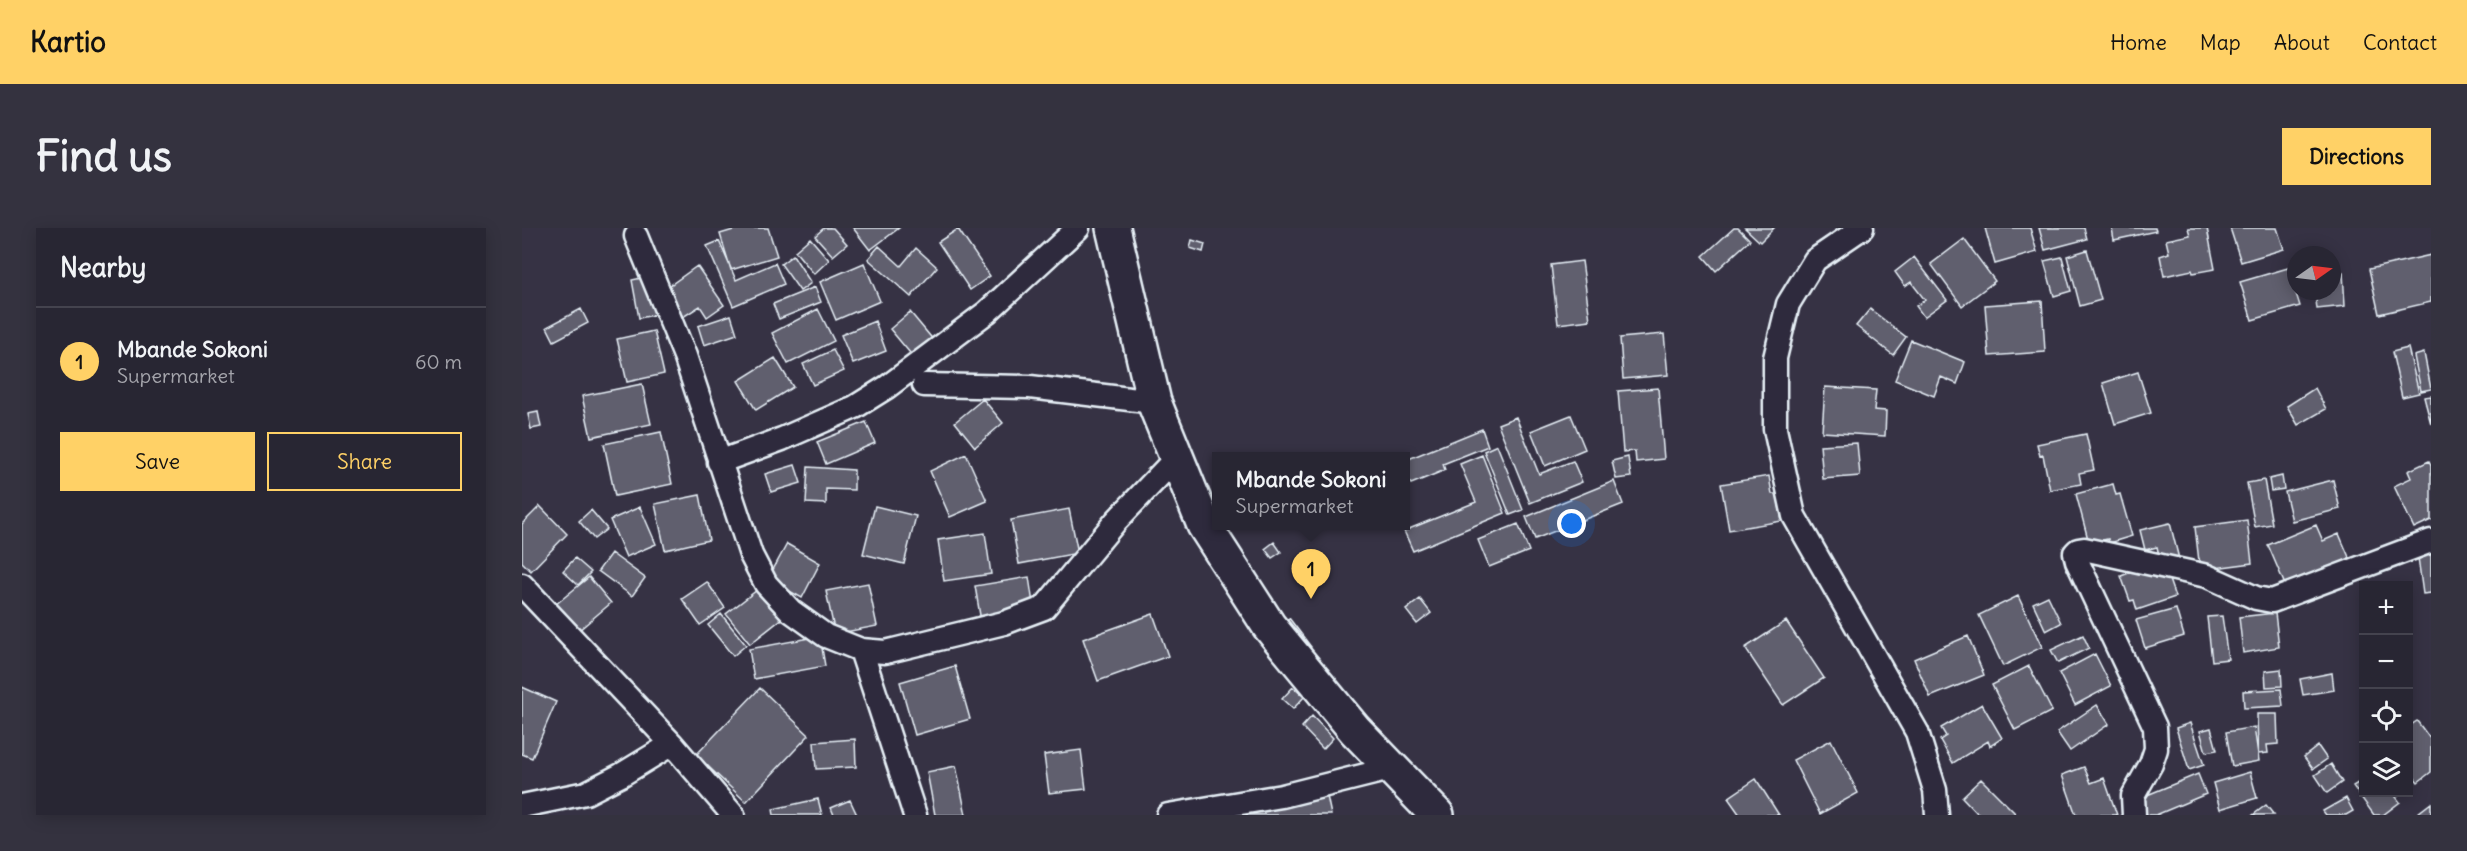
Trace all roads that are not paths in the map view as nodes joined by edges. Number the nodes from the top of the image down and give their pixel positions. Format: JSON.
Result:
{"nodes":[{"id":1,"x":1078,"y":228,"type":"edge"},
{"id":2,"x":1113,"y":228,"type":"edge"},
{"id":3,"x":1862,"y":228,"type":"edge"},
{"id":4,"x":636,"y":236,"type":"dead end"},
{"id":5,"x":924,"y":385,"type":"dead end"},
{"id":6,"x":1154,"y":402,"type":"junction"},
{"id":7,"x":1177,"y":458,"type":"junction"},
{"id":8,"x":719,"y":462,"type":"junction"},
{"id":9,"x":2431,"y":541,"type":"edge"},
{"id":10,"x":522,"y":585,"type":"edge"},
{"id":11,"x":861,"y":650,"type":"junction"},
{"id":12,"x":672,"y":744,"type":"junction"},
{"id":13,"x":1394,"y":768,"type":"junction"},
{"id":14,"x":522,"y":806,"type":"edge"},
{"id":15,"x":733,"y":815,"type":"edge"},
{"id":16,"x":915,"y":815,"type":"edge"},
{"id":17,"x":1168,"y":815,"type":"edge"},
{"id":18,"x":1437,"y":815,"type":"edge"},
{"id":19,"x":1936,"y":815,"type":"edge"},
{"id":20,"x":2133,"y":815,"type":"edge"}],
"edges":[{"from":1,"to":8,"type":"street"},
{"from":2,"to":6,"type":"main road"},
{"from":3,"to":19,"type":"street"},
{"from":4,"to":8,"type":"street"},
{"from":5,"to":6,"type":"street"},
{"from":6,"to":7,"type":"main road"},
{"from":7,"to":11,"type":"street"},
{"from":7,"to":13,"type":"main road"},
{"from":8,"to":11,"type":"street"},
{"from":9,"to":20,"type":"street"},
{"from":10,"to":12,"type":"street"},
{"from":11,"to":16,"type":"street"},
{"from":12,"to":14,"type":"street"},
{"from":12,"to":15,"type":"street"},
{"from":13,"to":17,"type":"street"},
{"from":13,"to":18,"type":"main road"}]}
